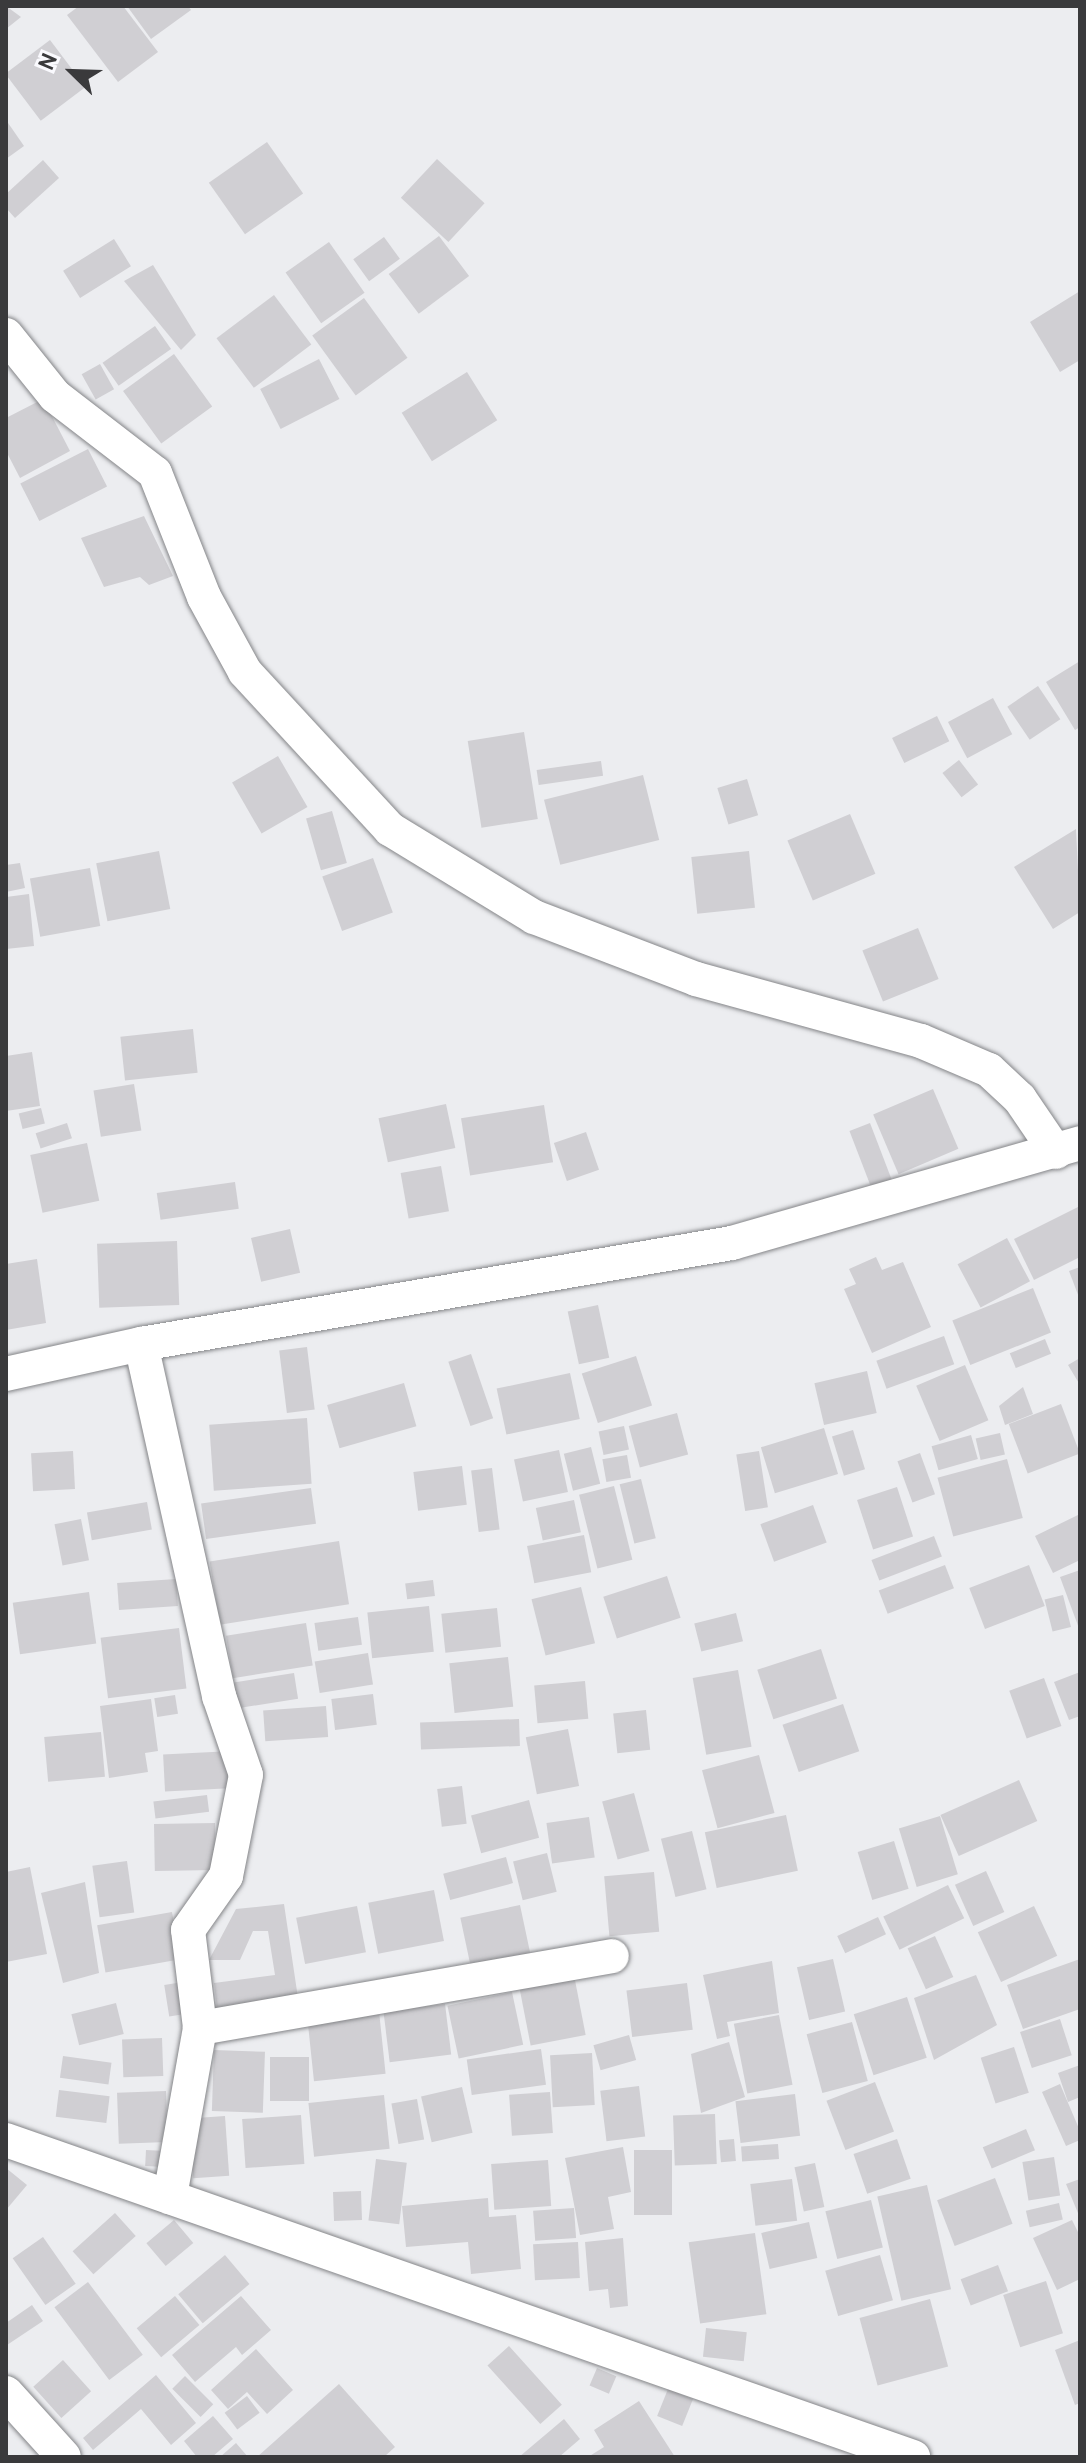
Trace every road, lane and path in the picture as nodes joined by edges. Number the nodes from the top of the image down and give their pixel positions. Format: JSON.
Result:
{"nodes":[{"id":1,"x":6,"y":335,"type":"edge"},
{"id":2,"x":1068,"y":1147,"type":"edge"},
{"id":3,"x":141,"y":1344,"type":"junction"},
{"id":4,"x":6,"y":1374,"type":"edge"},
{"id":5,"x":612,"y":1956,"type":"dead end"},
{"id":6,"x":200,"y":2028,"type":"junction"},
{"id":7,"x":6,"y":2140,"type":"edge"},
{"id":8,"x":170,"y":2197,"type":"junction"},
{"id":9,"x":6,"y":2393,"type":"edge"},
{"id":10,"x":904,"y":2456,"type":"edge"},
{"id":11,"x":64,"y":2457,"type":"edge"}],
"edges":[{"from":1,"to":2,"type":"street"},
{"from":2,"to":3,"type":"street"},
{"from":3,"to":4,"type":"street"},
{"from":3,"to":6,"type":"street"},
{"from":5,"to":6,"type":"street"},
{"from":6,"to":8,"type":"street"},
{"from":7,"to":8,"type":"street"},
{"from":8,"to":10,"type":"street"},
{"from":9,"to":11,"type":"street"}]}
